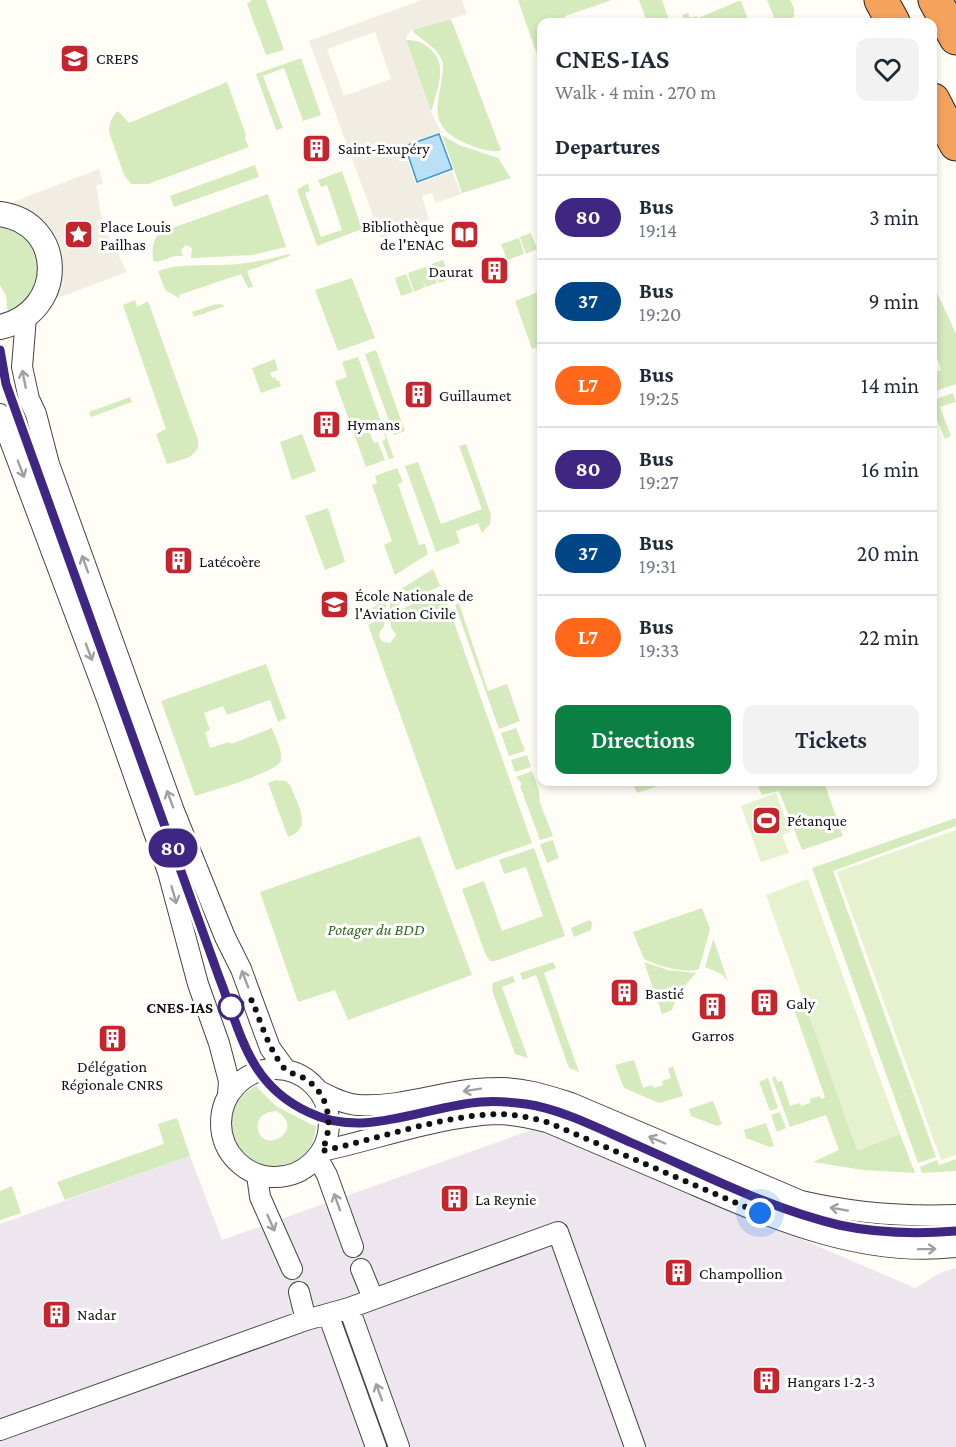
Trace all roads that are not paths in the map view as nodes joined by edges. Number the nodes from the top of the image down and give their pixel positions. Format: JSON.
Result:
{"nodes":[{"id":1,"x":881,"y":0,"type":"edge"},
{"id":2,"x":936,"y":0,"type":"edge"},
{"id":3,"x":891,"y":18,"type":"edge"},
{"id":4,"x":956,"y":38,"type":"edge"},
{"id":5,"x":937,"y":108,"type":"edge"},
{"id":6,"x":956,"y":144,"type":"edge"},
{"id":7,"x":0,"y":214,"type":"edge"},
{"id":8,"x":26,"y":317,"type":"junction"},
{"id":9,"x":0,"y":327,"type":"edge"},
{"id":10,"x":0,"y":414,"type":"edge"},
{"id":11,"x":286,"y":1070,"type":"junction"},
{"id":12,"x":319,"y":1091,"type":"junction"},
{"id":13,"x":228,"y":1095,"type":"junction"},
{"id":14,"x":320,"y":1154,"type":"junction"},
{"id":15,"x":257,"y":1175,"type":"junction"},
{"id":16,"x":956,"y":1215,"type":"edge"},
{"id":17,"x":956,"y":1246,"type":"edge"},
{"id":18,"x":353,"y":1247,"type":"dead end"},
{"id":19,"x":292,"y":1269,"type":"dead end"},
{"id":20,"x":361,"y":1269,"type":"dead end"},
{"id":21,"x":299,"y":1292,"type":"dead end"},
{"id":22,"x":373,"y":1298,"type":"junction"},
{"id":23,"x":348,"y":1308,"type":"junction"},
{"id":24,"x":328,"y":1314,"type":"junction"},
{"id":25,"x":306,"y":1320,"type":"junction"},
{"id":26,"x":0,"y":1430,"type":"edge"},
{"id":27,"x":376,"y":1447,"type":"edge"},
{"id":28,"x":399,"y":1447,"type":"edge"},
{"id":29,"x":635,"y":1447,"type":"edge"}],
"edges":[{"from":1,"to":3,"type":"highway"},
{"from":2,"to":4,"type":"highway"},
{"from":5,"to":6,"type":"highway"},
{"from":7,"to":8,"type":"street"},
{"from":8,"to":9,"type":"street"},
{"from":11,"to":8,"type":"street","one_way":true},
{"from":10,"to":13,"type":"street","one_way":true},
{"from":11,"to":12,"type":"street"},
{"from":11,"to":13,"type":"street"},
{"from":12,"to":14,"type":"street"},
{"from":16,"to":12,"type":"street","one_way":true},
{"from":13,"to":15,"type":"street"},
{"from":14,"to":15,"type":"street"},
{"from":14,"to":17,"type":"street","one_way":true},
{"from":18,"to":14,"type":"street","one_way":true},
{"from":15,"to":19,"type":"street","one_way":true},
{"from":20,"to":22,"type":"street"},
{"from":21,"to":25,"type":"street"},
{"from":22,"to":23,"type":"street"},
{"from":22,"to":29,"type":"street"},
{"from":23,"to":24,"type":"street"},
{"from":28,"to":23,"type":"street","one_way":true},
{"from":24,"to":25,"type":"street"},
{"from":24,"to":27,"type":"street"},
{"from":25,"to":26,"type":"street"}]}
